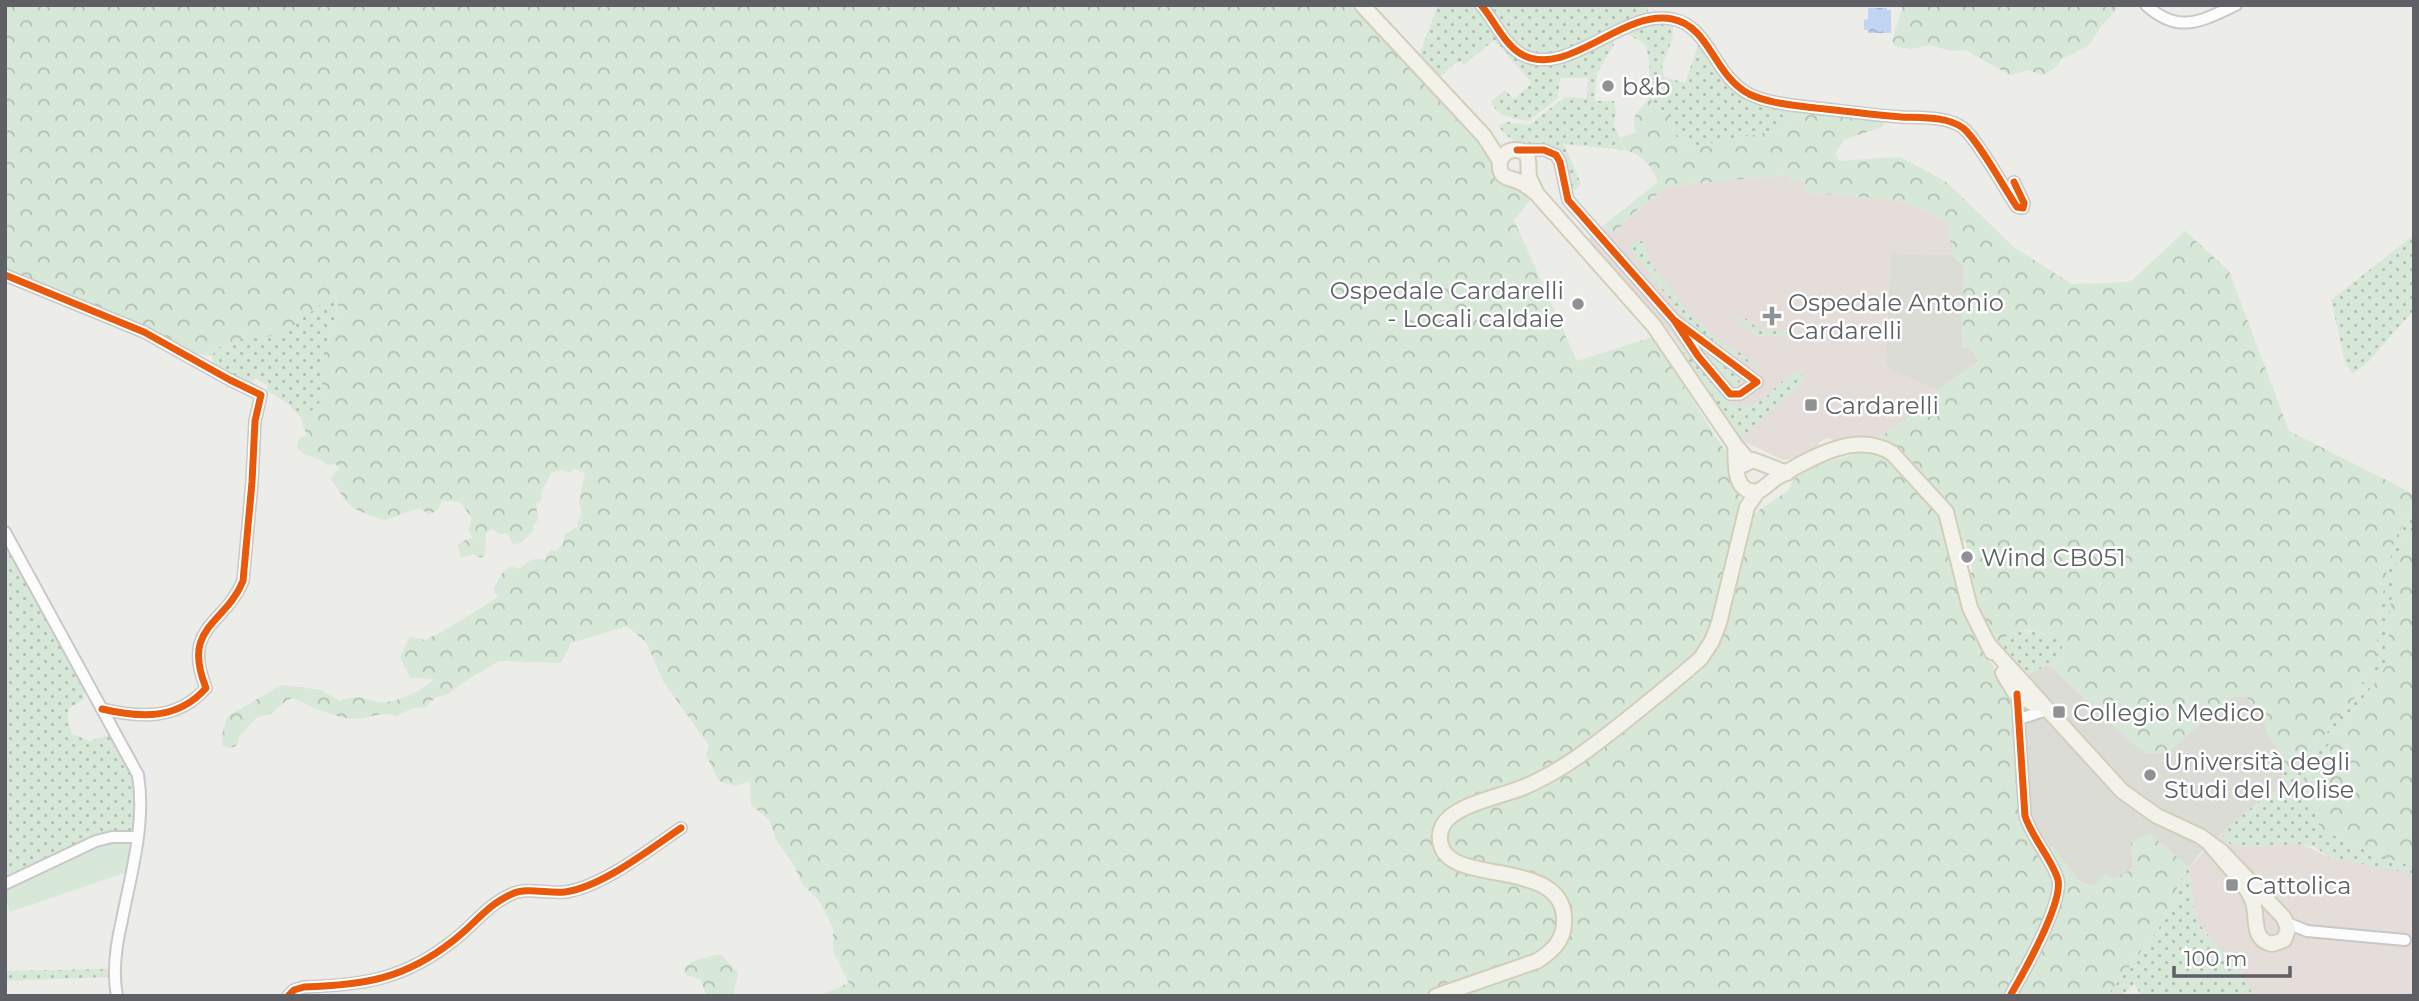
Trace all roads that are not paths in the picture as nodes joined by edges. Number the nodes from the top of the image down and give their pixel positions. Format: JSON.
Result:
{"nodes":[{"id":1,"x":1362,"y":5,"type":"edge"},
{"id":2,"x":1481,"y":5,"type":"edge"},
{"id":3,"x":2146,"y":5,"type":"edge"},
{"id":4,"x":2236,"y":5,"type":"edge"},
{"id":5,"x":1544,"y":150,"type":"junction"},
{"id":6,"x":1508,"y":154,"type":"junction"},
{"id":7,"x":1525,"y":173,"type":"junction"},
{"id":8,"x":2014,"y":182,"type":"dead end"},
{"id":9,"x":5,"y":275,"type":"edge"},
{"id":10,"x":1674,"y":320,"type":"junction"},
{"id":11,"x":1735,"y":445,"type":"junction"},
{"id":12,"x":1749,"y":461,"type":"junction"},
{"id":13,"x":1766,"y":466,"type":"junction"},
{"id":14,"x":1787,"y":472,"type":"junction"},
{"id":15,"x":1740,"y":480,"type":"junction"},
{"id":16,"x":1762,"y":487,"type":"junction"},
{"id":17,"x":1747,"y":506,"type":"junction"},
{"id":18,"x":5,"y":532,"type":"edge"},
{"id":19,"x":2019,"y":688,"type":"junction"},
{"id":20,"x":103,"y":709,"type":"junction"},
{"id":21,"x":2044,"y":711,"type":"junction"},
{"id":22,"x":2020,"y":719,"type":"junction"},
{"id":23,"x":2062,"y":726,"type":"junction"},
{"id":24,"x":681,"y":828,"type":"dead end"},
{"id":25,"x":138,"y":837,"type":"junction"},
{"id":26,"x":2209,"y":843,"type":"junction"},
{"id":27,"x":5,"y":884,"type":"edge"},
{"id":28,"x":2284,"y":924,"type":"junction"},
{"id":29,"x":2256,"y":929,"type":"junction"},
{"id":30,"x":2405,"y":940,"type":"dead end"},
{"id":31,"x":117,"y":996,"type":"edge"},
{"id":32,"x":288,"y":996,"type":"edge"},
{"id":33,"x":1437,"y":996,"type":"edge"},
{"id":34,"x":2010,"y":996,"type":"edge"}],
"edges":[{"from":1,"to":6,"type":"main road"},
{"from":2,"to":8,"type":"street"},
{"from":3,"to":4,"type":"street"},
{"from":5,"to":6,"type":"street"},
{"from":5,"to":7,"type":"street"},
{"from":5,"to":10,"type":"street"},
{"from":6,"to":7,"type":"main road"},
{"from":6,"to":7,"type":"main road"},
{"from":7,"to":11,"type":"main road"},
{"from":9,"to":20,"type":"street"},
{"from":10,"to":10,"type":"street"},
{"from":11,"to":12,"type":"main road"},
{"from":11,"to":15,"type":"main road"},
{"from":12,"to":13,"type":"main road"},
{"from":12,"to":15,"type":"main road"},
{"from":13,"to":14,"type":"main road"},
{"from":13,"to":16,"type":"main road"},
{"from":14,"to":16,"type":"main road"},
{"from":14,"to":19,"type":"main road"},
{"from":15,"to":16,"type":"main road"},
{"from":15,"to":17,"type":"main road"},
{"from":16,"to":17,"type":"main road"},
{"from":17,"to":33,"type":"main road"},
{"from":18,"to":20,"type":"street"},
{"from":19,"to":21,"type":"main road"},
{"from":19,"to":22,"type":"street"},
{"from":19,"to":23,"type":"main road"},
{"from":20,"to":25,"type":"street"},
{"from":21,"to":22,"type":"street"},
{"from":21,"to":23,"type":"main road"},
{"from":22,"to":34,"type":"street"},
{"from":23,"to":26,"type":"main road"},
{"from":24,"to":32,"type":"street"},
{"from":25,"to":27,"type":"street"},
{"from":25,"to":31,"type":"street"},
{"from":26,"to":28,"type":"main road"},
{"from":26,"to":29,"type":"main road"},
{"from":28,"to":29,"type":"main road"},
{"from":28,"to":29,"type":"main road"},
{"from":28,"to":30,"type":"street"}]}
